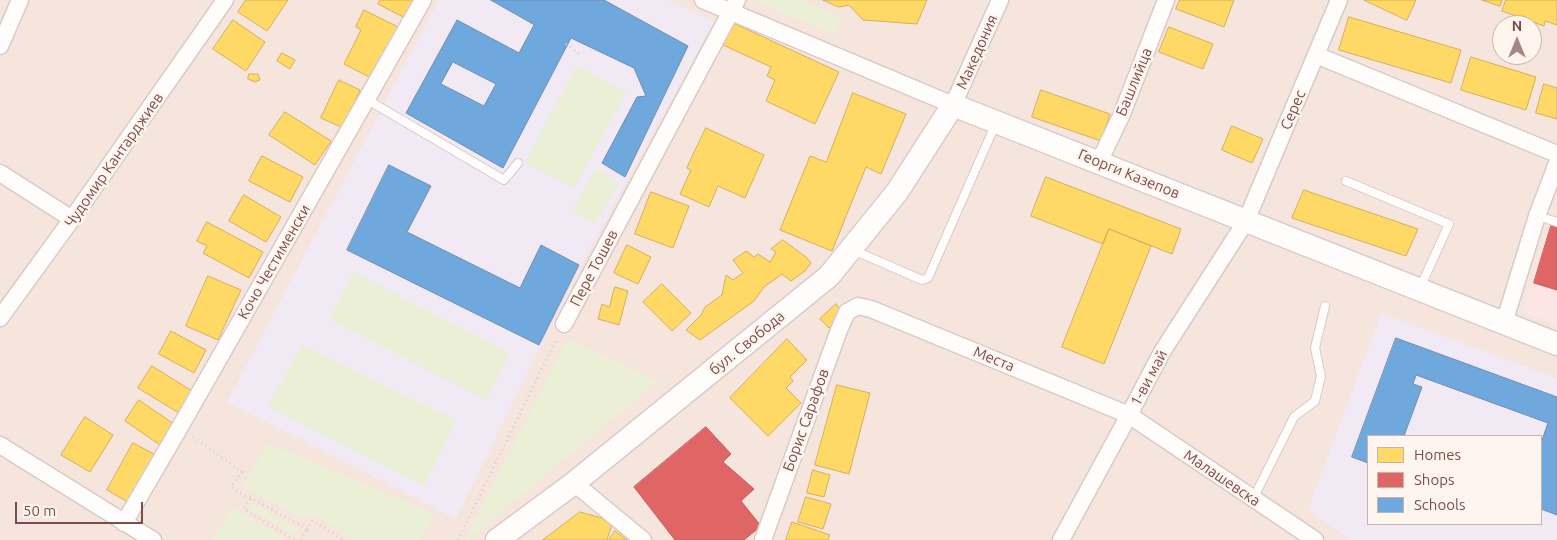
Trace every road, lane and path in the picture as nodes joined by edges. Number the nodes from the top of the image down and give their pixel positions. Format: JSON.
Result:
{"nodes":[{"id":1,"x":20,"y":0,"type":"edge"},
{"id":2,"x":225,"y":0,"type":"edge"},
{"id":3,"x":422,"y":0,"type":"edge"},
{"id":4,"x":703,"y":0,"type":"edge"},
{"id":5,"x":1000,"y":0,"type":"edge"},
{"id":6,"x":1166,"y":0,"type":"edge"},
{"id":7,"x":1338,"y":0,"type":"edge"},
{"id":8,"x":734,"y":6,"type":"edge"},
{"id":9,"x":566,"y":44,"type":"dead end"},
{"id":10,"x":0,"y":46,"type":"edge"},
{"id":11,"x":1316,"y":55,"type":"junction"},
{"id":12,"x":582,"y":56,"type":"dead end"},
{"id":13,"x":366,"y":99,"type":"junction"},
{"id":14,"x":953,"y":105,"type":"junction"},
{"id":15,"x":996,"y":122,"type":"junction"},
{"id":16,"x":1557,"y":154,"type":"edge"},
{"id":17,"x":1099,"y":162,"type":"junction"},
{"id":18,"x":518,"y":163,"type":"dead end"},
{"id":19,"x":1557,"y":163,"type":"edge"},
{"id":20,"x":0,"y":172,"type":"edge"},
{"id":21,"x":1346,"y":181,"type":"dead end"},
{"id":22,"x":1537,"y":216,"type":"junction"},
{"id":23,"x":72,"y":219,"type":"junction"},
{"id":24,"x":1246,"y":221,"type":"junction"},
{"id":25,"x":1557,"y":222,"type":"edge"},
{"id":26,"x":851,"y":249,"type":"junction"},
{"id":27,"x":1420,"y":290,"type":"junction"},
{"id":28,"x":858,"y":306,"type":"joint"},
{"id":29,"x":1325,"y":306,"type":"dead end"},
{"id":30,"x":0,"y":318,"type":"edge"},
{"id":31,"x":1504,"y":323,"type":"junction"},
{"id":32,"x":564,"y":324,"type":"joint"},
{"id":33,"x":1557,"y":344,"type":"edge"},
{"id":34,"x":1129,"y":415,"type":"junction"},
{"id":35,"x":180,"y":428,"type":"junction"},
{"id":36,"x":0,"y":445,"type":"edge"},
{"id":37,"x":574,"y":483,"type":"junction"},
{"id":38,"x":251,"y":499,"type":"junction"},
{"id":39,"x":1253,"y":499,"type":"junction"},
{"id":40,"x":124,"y":523,"type":"junction"},
{"id":41,"x":307,"y":529,"type":"junction"},
{"id":42,"x":153,"y":540,"type":"edge"},
{"id":43,"x":295,"y":540,"type":"edge"},
{"id":44,"x":301,"y":540,"type":"edge"},
{"id":45,"x":343,"y":540,"type":"edge"},
{"id":46,"x":458,"y":540,"type":"edge"},
{"id":47,"x":497,"y":540,"type":"edge"},
{"id":48,"x":643,"y":540,"type":"edge"},
{"id":49,"x":763,"y":540,"type":"edge"},
{"id":50,"x":1061,"y":540,"type":"edge"},
{"id":51,"x":1315,"y":540,"type":"edge"}],
"edges":[{"from":1,"to":10,"type":"street"},
{"from":2,"to":23,"type":"street","name":"Чудомир Кантарджиев"},
{"from":3,"to":13,"type":"street","name":"Кочо Честименски"},
{"from":4,"to":8,"type":"street","name":"Георги Казепов"},
{"from":5,"to":14,"type":"street","name":"Македония"},
{"from":6,"to":17,"type":"street","name":"Башлийца"},
{"from":7,"to":11,"type":"street","name":"Серес"},
{"from":8,"to":14,"type":"street","name":"Георги Казепов"},
{"from":8,"to":32,"type":"street","name":"Пере Тошев"},
{"from":9,"to":12,"type":"path"},
{"from":11,"to":16,"type":"street"},
{"from":11,"to":24,"type":"street","name":"Серес"},
{"from":13,"to":18,"type":"lane"},
{"from":13,"to":35,"type":"street","name":"Кочо Честименски"},
{"from":14,"to":15,"type":"street","name":"Георги Казепов"},
{"from":14,"to":26,"type":"street","name":"бул. Свобода"},
{"from":15,"to":17,"type":"street","name":"Георги Казепов"},
{"from":15,"to":26,"type":"lane"},
{"from":17,"to":24,"type":"street","name":"Георги Казепов"},
{"from":19,"to":22,"type":"street"},
{"from":20,"to":23,"type":"street"},
{"from":21,"to":27,"type":"lane"},
{"from":22,"to":25,"type":"lane"},
{"from":22,"to":31,"type":"street"},
{"from":23,"to":30,"type":"street","name":"Чудомир Кантарджиев"},
{"from":24,"to":27,"type":"street","name":"Георги Казепов"},
{"from":24,"to":34,"type":"street","name":"1-ви май"},
{"from":26,"to":37,"type":"street","name":"бул. Свобода"},
{"from":27,"to":31,"type":"street","name":"Георги Казепов"},
{"from":28,"to":34,"type":"street","name":"Места"},
{"from":28,"to":49,"type":"street","name":"Борис Сарафов"},
{"from":29,"to":39,"type":"lane"},
{"from":31,"to":33,"type":"street","name":"Георги Казепов"},
{"from":32,"to":46,"type":"path","name":"Пере Тошев"},
{"from":34,"to":39,"type":"street","name":"Малашевска"},
{"from":34,"to":50,"type":"street","name":"1-ви май"},
{"from":35,"to":38,"type":"path"},
{"from":35,"to":40,"type":"street","name":"Кочо Честименски"},
{"from":36,"to":40,"type":"street"},
{"from":37,"to":47,"type":"street","name":"бул. Свобода"},
{"from":37,"to":48,"type":"street"},
{"from":38,"to":41,"type":"path"},
{"from":38,"to":43,"type":"path"},
{"from":39,"to":51,"type":"street","name":"Малашевска"},
{"from":40,"to":42,"type":"street"},
{"from":41,"to":44,"type":"path"},
{"from":41,"to":45,"type":"path"}]}
